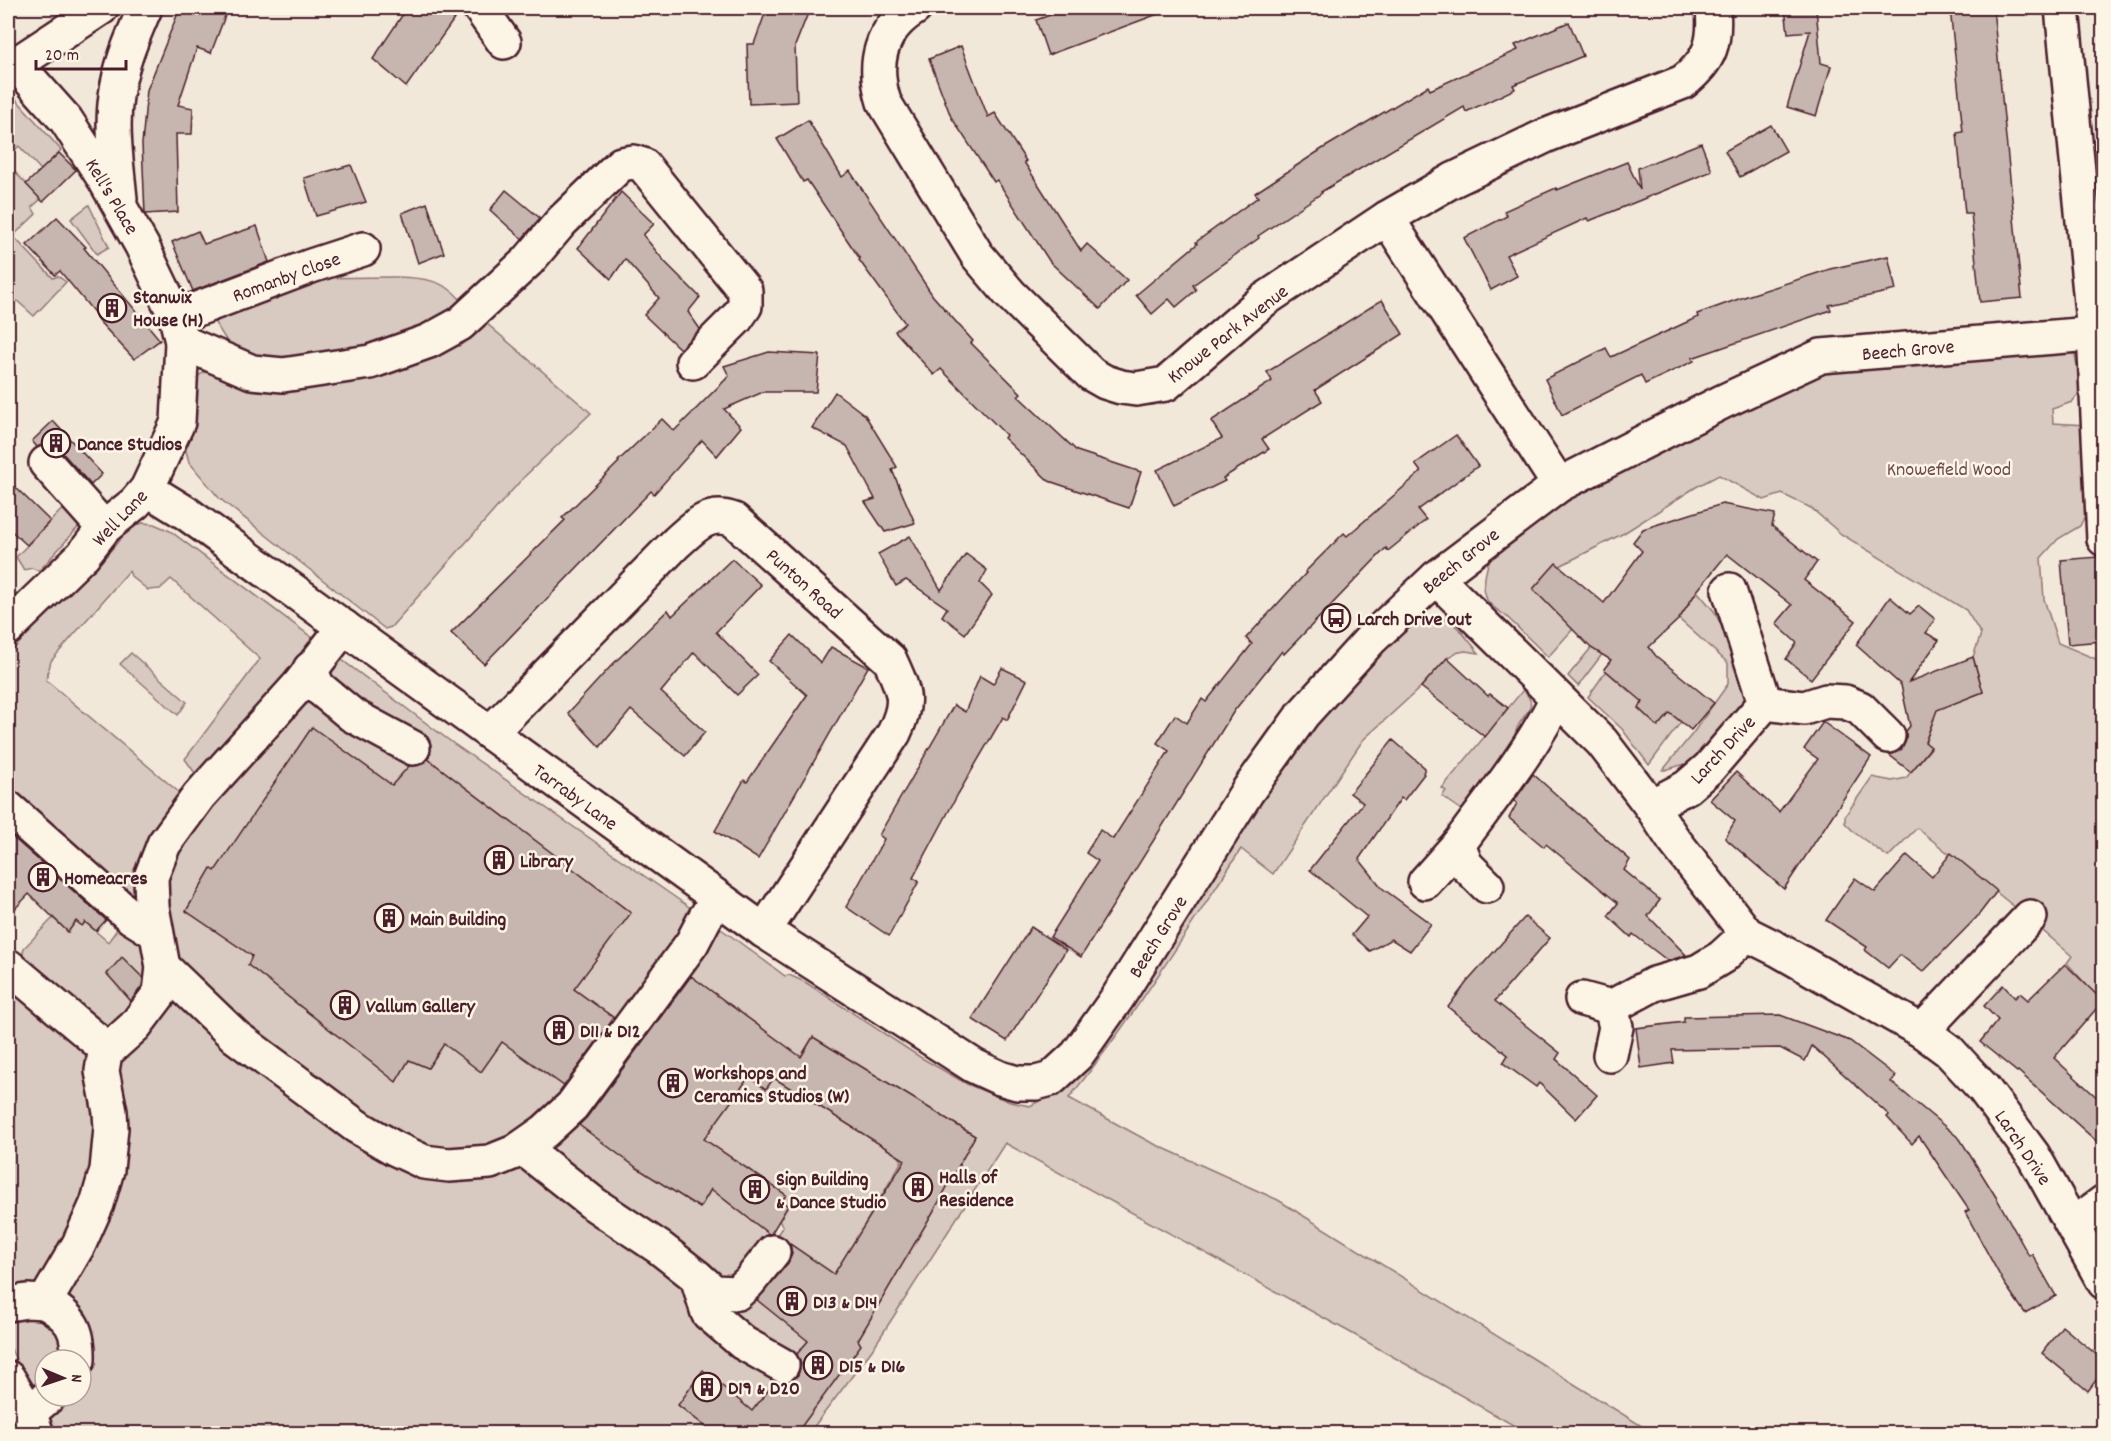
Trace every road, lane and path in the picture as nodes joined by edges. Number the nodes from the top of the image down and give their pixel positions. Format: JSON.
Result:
{"nodes":[{"id":1,"x":101,"y":8,"type":"edge"},
{"id":2,"x":145,"y":8,"type":"edge"},
{"id":3,"x":480,"y":8,"type":"edge"},
{"id":4,"x":915,"y":8,"type":"edge"},
{"id":5,"x":1713,"y":8,"type":"edge"},
{"id":6,"x":2061,"y":8,"type":"edge"},
{"id":7,"x":504,"y":42,"type":"dead end"},
{"id":8,"x":12,"y":62,"type":"edge"},
{"id":9,"x":121,"y":207,"type":"junction"},
{"id":10,"x":1387,"y":218,"type":"junction"},
{"id":11,"x":363,"y":249,"type":"dead end"},
{"id":12,"x":179,"y":330,"type":"junction"},
{"id":13,"x":2099,"y":333,"type":"edge"},
{"id":14,"x":693,"y":362,"type":"dead end"},
{"id":15,"x":46,"y":463,"type":"dead end"},
{"id":16,"x":1559,"y":485,"type":"junction"},
{"id":17,"x":147,"y":489,"type":"junction"},
{"id":18,"x":104,"y":528,"type":"junction"},
{"id":19,"x":2103,"y":532,"type":"edge"},
{"id":20,"x":1436,"y":578,"type":"junction"},
{"id":21,"x":1729,"y":590,"type":"dead end"},
{"id":22,"x":344,"y":627,"type":"junction"},
{"id":23,"x":8,"y":628,"type":"edge"},
{"id":24,"x":310,"y":669,"type":"junction"},
{"id":25,"x":1557,"y":698,"type":"junction"},
{"id":26,"x":1765,"y":704,"type":"junction"},
{"id":27,"x":490,"y":733,"type":"junction"},
{"id":28,"x":1888,"y":736,"type":"dead end"},
{"id":29,"x":413,"y":748,"type":"dead end"},
{"id":30,"x":1651,"y":806,"type":"junction"},
{"id":31,"x":8,"y":808,"type":"edge"},
{"id":32,"x":1458,"y":845,"type":"junction"},
{"id":33,"x":1425,"y":882,"type":"dead end"},
{"id":34,"x":1487,"y":886,"type":"dead end"},
{"id":35,"x":718,"y":898,"type":"junction"},
{"id":36,"x":2030,"y":917,"type":"dead end"},
{"id":37,"x":764,"y":931,"type":"junction"},
{"id":38,"x":155,"y":932,"type":"junction"},
{"id":39,"x":1747,"y":934,"type":"junction"},
{"id":40,"x":8,"y":966,"type":"edge"},
{"id":41,"x":162,"y":967,"type":"junction"},
{"id":42,"x":1922,"y":1031,"type":"junction"},
{"id":43,"x":108,"y":1050,"type":"junction"},
{"id":44,"x":1610,"y":1055,"type":"dead end"},
{"id":45,"x":1017,"y":1083,"type":"joint"},
{"id":46,"x":523,"y":1148,"type":"junction"},
{"id":47,"x":2103,"y":1202,"type":"edge"},
{"id":48,"x":2073,"y":1225,"type":"junction"},
{"id":49,"x":773,"y":1252,"type":"dead end"},
{"id":50,"x":697,"y":1277,"type":"junction"},
{"id":51,"x":2103,"y":1281,"type":"edge"},
{"id":52,"x":45,"y":1302,"type":"junction"},
{"id":53,"x":8,"y":1304,"type":"edge"},
{"id":54,"x":79,"y":1348,"type":"edge"},
{"id":55,"x":782,"y":1365,"type":"dead end"},
{"id":56,"x":8,"y":1378,"type":"edge"},
{"id":57,"x":39,"y":1414,"type":"edge"}],
"edges":[{"from":1,"to":8,"type":"street"},
{"from":2,"to":9,"type":"street"},
{"from":3,"to":7,"type":"street"},
{"from":4,"to":10,"type":"street","name":"Knowe Park Avenue"},
{"from":5,"to":10,"type":"street","name":"Knowe Park Avenue"},
{"from":6,"to":13,"type":"street"},
{"from":8,"to":9,"type":"street","name":"Kell's Place"},
{"from":9,"to":12,"type":"street","name":"Kell's Place"},
{"from":10,"to":16,"type":"street"},
{"from":11,"to":12,"type":"street","name":"Romanby Close"},
{"from":12,"to":14,"type":"street"},
{"from":12,"to":17,"type":"street","name":"Well Lane"},
{"from":13,"to":16,"type":"street","name":"Beech Grove"},
{"from":13,"to":19,"type":"street"},
{"from":15,"to":18,"type":"street"},
{"from":16,"to":20,"type":"street","name":"Beech Grove"},
{"from":17,"to":18,"type":"street","name":"Well Lane"},
{"from":17,"to":22,"type":"street","name":"Tarraby Lane"},
{"from":18,"to":23,"type":"street","name":"Well Lane"},
{"from":20,"to":25,"type":"street","name":"Larch Drive"},
{"from":20,"to":45,"type":"street","name":"Beech Grove"},
{"from":21,"to":26,"type":"street"},
{"from":22,"to":24,"type":"street"},
{"from":22,"to":27,"type":"street","name":"Tarraby Lane"},
{"from":24,"to":29,"type":"street"},
{"from":24,"to":38,"type":"street"},
{"from":25,"to":30,"type":"street","name":"Larch Drive"},
{"from":25,"to":32,"type":"street"},
{"from":26,"to":28,"type":"street","name":"Larch Drive"},
{"from":26,"to":30,"type":"street","name":"Larch Drive"},
{"from":27,"to":35,"type":"street","name":"Tarraby Lane"},
{"from":27,"to":37,"type":"street","name":"Punton Road"},
{"from":30,"to":39,"type":"street","name":"Larch Drive"},
{"from":31,"to":38,"type":"street"},
{"from":32,"to":33,"type":"street"},
{"from":32,"to":34,"type":"street"},
{"from":35,"to":37,"type":"street","name":"Tarraby Lane"},
{"from":35,"to":46,"type":"street"},
{"from":36,"to":42,"type":"street"},
{"from":37,"to":45,"type":"street","name":"Tarraby Lane"},
{"from":38,"to":41,"type":"street"},
{"from":39,"to":42,"type":"street","name":"Larch Drive"},
{"from":39,"to":44,"type":"street"},
{"from":40,"to":43,"type":"street"},
{"from":41,"to":43,"type":"street"},
{"from":41,"to":46,"type":"street"},
{"from":42,"to":48,"type":"street","name":"Larch Drive"},
{"from":43,"to":52,"type":"street"},
{"from":46,"to":50,"type":"street"},
{"from":47,"to":48,"type":"street"},
{"from":48,"to":51,"type":"street","name":"Larch Drive"},
{"from":49,"to":50,"type":"street"},
{"from":50,"to":55,"type":"street"},
{"from":52,"to":53,"type":"street"},
{"from":52,"to":54,"type":"street"},
{"from":56,"to":57,"type":"street"}]}
